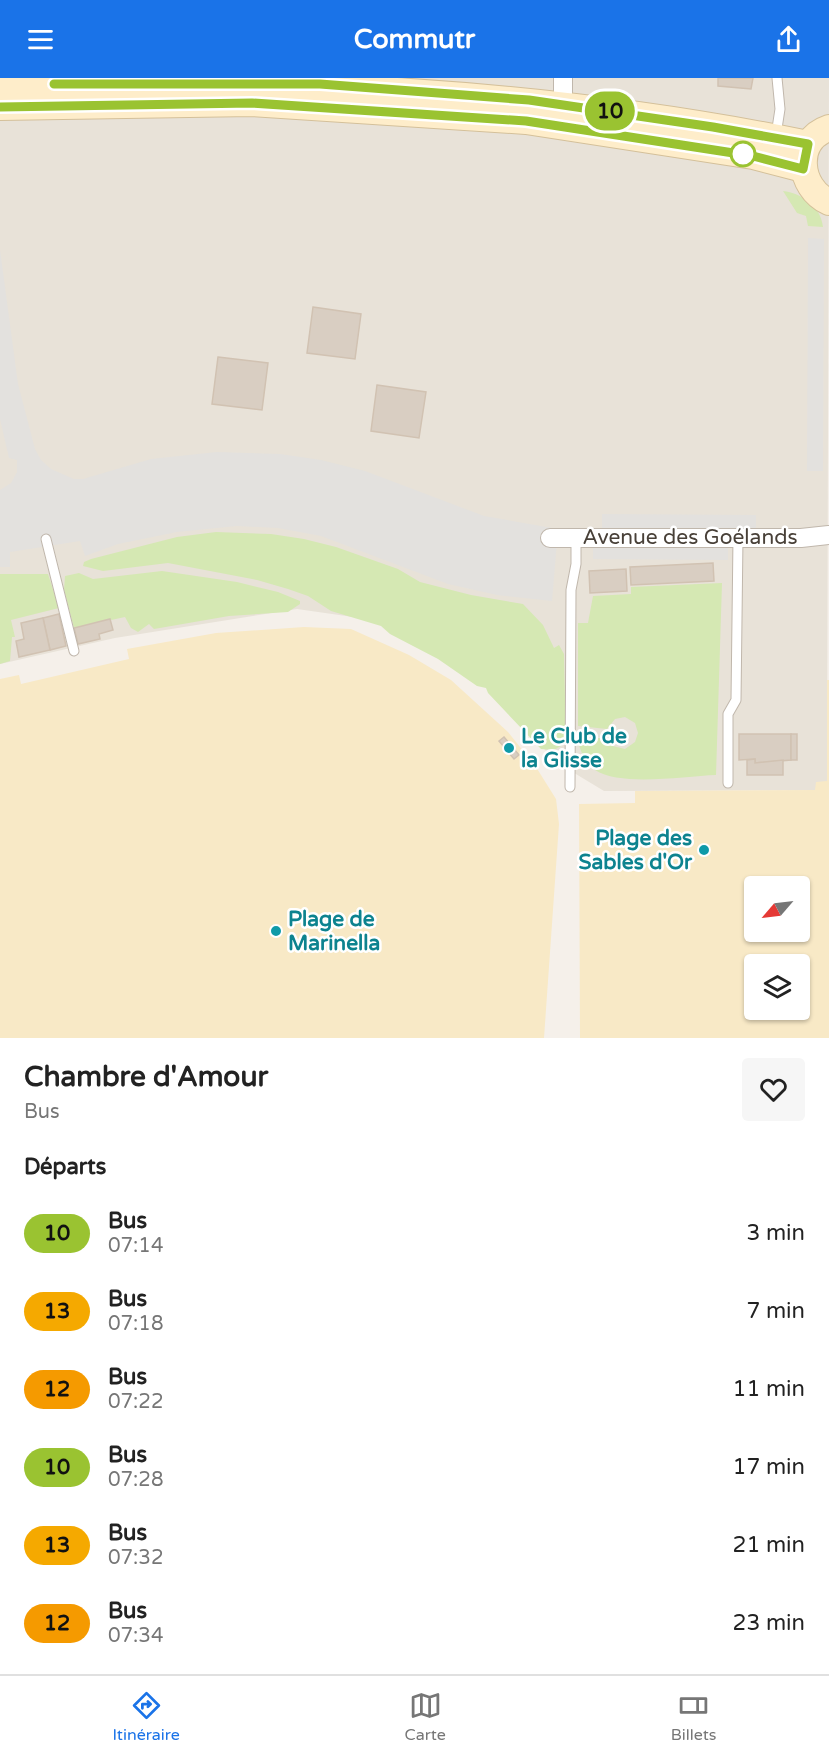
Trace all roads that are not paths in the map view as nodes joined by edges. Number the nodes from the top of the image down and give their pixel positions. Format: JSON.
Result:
{"nodes":[{"id":1,"x":563,"y":78,"type":"edge"},
{"id":2,"x":777,"y":78,"type":"edge"},
{"id":3,"x":0,"y":85,"type":"edge"},
{"id":4,"x":0,"y":106,"type":"edge"},
{"id":5,"x":563,"y":115,"type":"junction"},
{"id":6,"x":829,"y":128,"type":"edge"},
{"id":7,"x":776,"y":138,"type":"junction"},
{"id":8,"x":808,"y":144,"type":"junction"},
{"id":9,"x":803,"y":169,"type":"junction"},
{"id":10,"x":829,"y":202,"type":"edge"},
{"id":11,"x":829,"y":536,"type":"edge"},
{"id":12,"x":576,"y":537,"type":"junction"},
{"id":13,"x":550,"y":538,"type":"dead end"},
{"id":14,"x":738,"y":538,"type":"junction"},
{"id":15,"x":46,"y":539,"type":"dead end"},
{"id":16,"x":74,"y":651,"type":"dead end"},
{"id":17,"x":728,"y":783,"type":"dead end"},
{"id":18,"x":570,"y":787,"type":"dead end"}],
"edges":[{"from":1,"to":5,"type":"street"},
{"from":2,"to":7,"type":"lane"},
{"from":3,"to":5,"type":"main road"},
{"from":4,"to":5,"type":"main road"},
{"from":5,"to":7,"type":"main road"},
{"from":5,"to":9,"type":"main road"},
{"from":6,"to":8,"type":"main road"},
{"from":7,"to":8,"type":"main road"},
{"from":8,"to":9,"type":"main road"},
{"from":9,"to":10,"type":"main road"},
{"from":11,"to":14,"type":"street","name":"Avenue des Goélands"},
{"from":12,"to":13,"type":"street","name":"Avenue des Goélands"},
{"from":12,"to":14,"type":"street","name":"Avenue des Goélands"},
{"from":12,"to":18,"type":"lane"},
{"from":14,"to":17,"type":"lane"},
{"from":15,"to":16,"type":"lane"}]}
